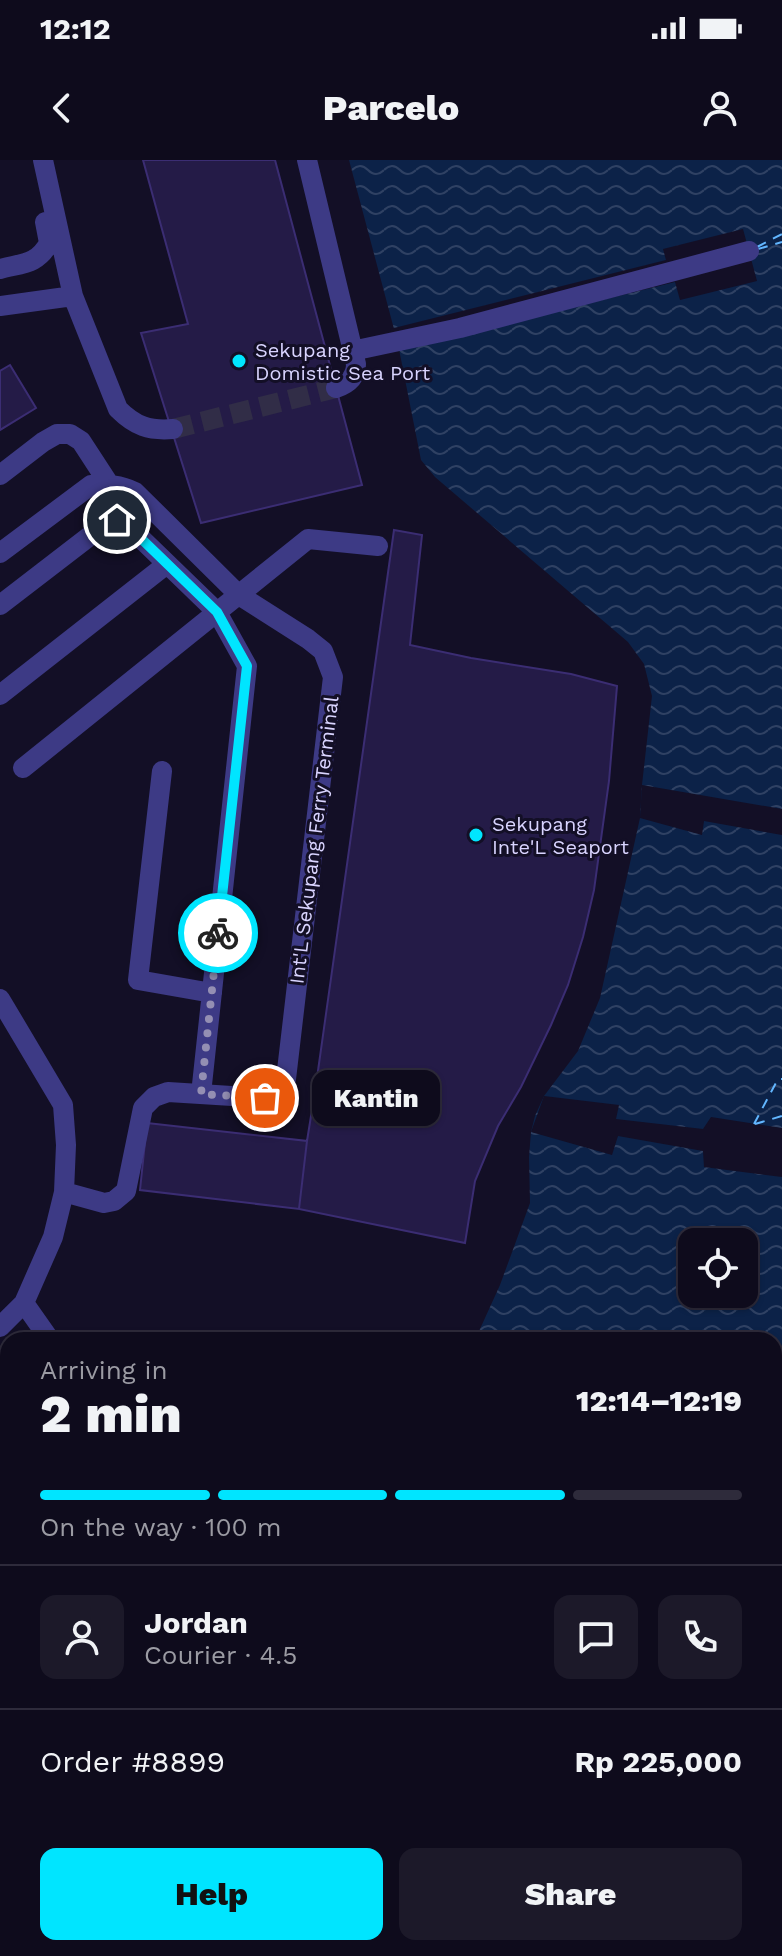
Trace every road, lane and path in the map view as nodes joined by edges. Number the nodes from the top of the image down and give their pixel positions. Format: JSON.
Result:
{"nodes":[{"id":1,"x":31,"y":160,"type":"edge"},
{"id":2,"x":43,"y":160,"type":"edge"},
{"id":3,"x":307,"y":160,"type":"edge"},
{"id":4,"x":749,"y":251,"type":"dead end"},
{"id":5,"x":0,"y":269,"type":"edge"},
{"id":6,"x":73,"y":296,"type":"junction"},
{"id":7,"x":0,"y":306,"type":"edge"},
{"id":8,"x":352,"y":351,"type":"junction"},
{"id":9,"x":336,"y":388,"type":"tunnel mouth"},
{"id":10,"x":173,"y":429,"type":"tunnel mouth"},
{"id":11,"x":0,"y":475,"type":"edge"},
{"id":12,"x":109,"y":484,"type":"junction"},
{"id":13,"x":378,"y":546,"type":"dead end"},
{"id":14,"x":0,"y":553,"type":"edge"},
{"id":15,"x":167,"y":564,"type":"junction"},
{"id":16,"x":239,"y":595,"type":"junction"},
{"id":17,"x":0,"y":605,"type":"edge"},
{"id":18,"x":217,"y":612,"type":"junction"},
{"id":19,"x":0,"y":695,"type":"edge"},
{"id":20,"x":23,"y":768,"type":"dead end"},
{"id":21,"x":162,"y":771,"type":"dead end"},
{"id":22,"x":212,"y":993,"type":"junction"},
{"id":23,"x":0,"y":999,"type":"edge"},
{"id":24,"x":201,"y":1094,"type":"junction"},
{"id":25,"x":64,"y":1192,"type":"junction"},
{"id":26,"x":24,"y":1303,"type":"junction"},
{"id":27,"x":0,"y":1327,"type":"edge"},
{"id":28,"x":44,"y":1332,"type":"edge"}],
"edges":[{"from":1,"to":5,"type":"street"},
{"from":2,"to":6,"type":"street"},
{"from":3,"to":8,"type":"street"},
{"from":4,"to":8,"type":"street"},
{"from":6,"to":7,"type":"street"},
{"from":6,"to":10,"type":"street"},
{"from":8,"to":9,"type":"street"},
{"from":11,"to":12,"type":"street"},
{"from":12,"to":14,"type":"street"},
{"from":12,"to":16,"type":"street","name":"Int'L Sekupang Ferry Terminal"},
{"from":13,"to":16,"type":"street"},
{"from":15,"to":17,"type":"street"},
{"from":15,"to":18,"type":"street"},
{"from":15,"to":19,"type":"street"},
{"from":16,"to":18,"type":"street"},
{"from":16,"to":24,"type":"street","name":"Int'L Sekupang Ferry Terminal"},
{"from":18,"to":20,"type":"street"},
{"from":18,"to":22,"type":"street"},
{"from":21,"to":22,"type":"street"},
{"from":22,"to":24,"type":"street"},
{"from":23,"to":25,"type":"street"},
{"from":24,"to":25,"type":"street","name":"Int'L Sekupang Ferry Terminal"},
{"from":25,"to":26,"type":"street"},
{"from":26,"to":27,"type":"street"},
{"from":26,"to":28,"type":"street"}]}
